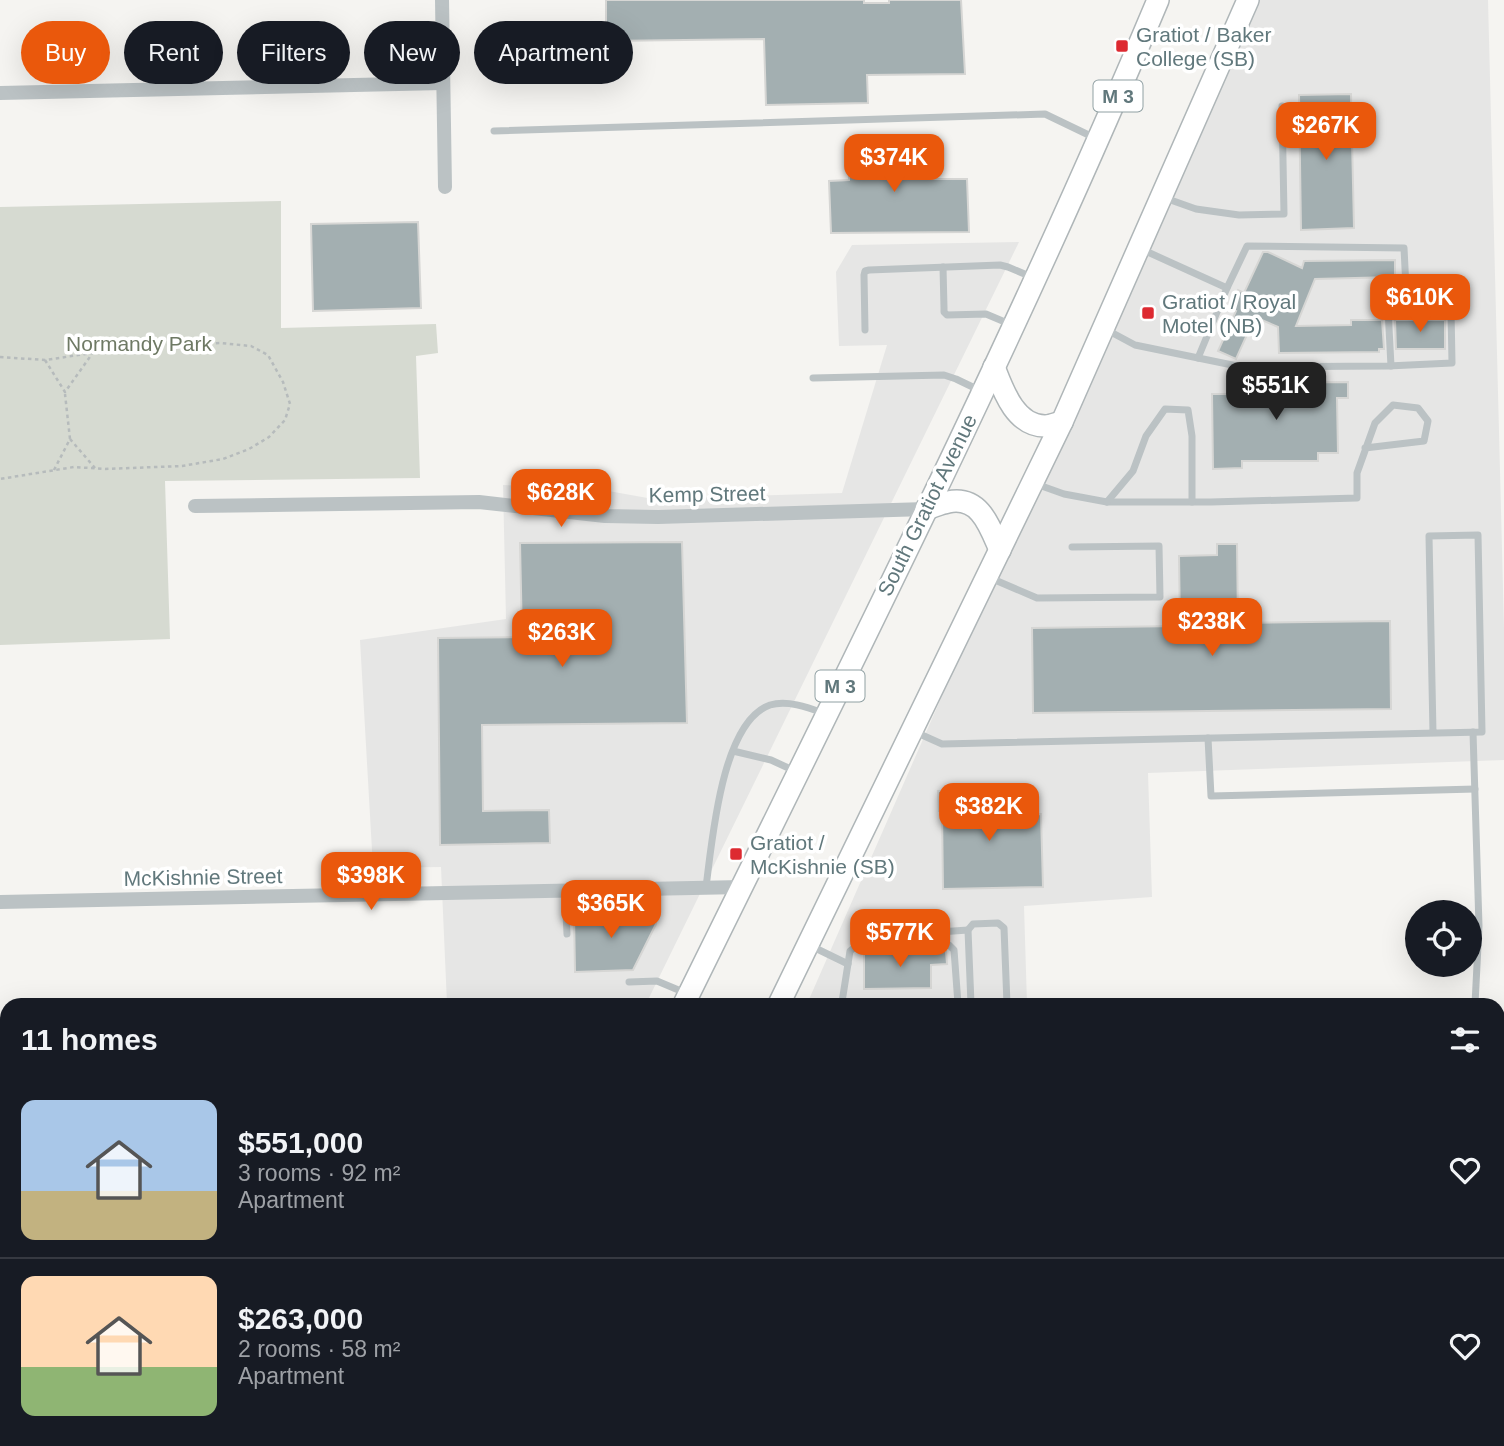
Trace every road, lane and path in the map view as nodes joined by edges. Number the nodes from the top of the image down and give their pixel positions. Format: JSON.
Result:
{"nodes":[{"id":1,"x":442,"y":0,"type":"edge"},
{"id":2,"x":1158,"y":0,"type":"edge"},
{"id":3,"x":1248,"y":0,"type":"edge"},
{"id":4,"x":442,"y":21,"type":"edge"},
{"id":5,"x":399,"y":84,"type":"edge"},
{"id":6,"x":443,"y":84,"type":"edge"},
{"id":7,"x":0,"y":93,"type":"edge"},
{"id":8,"x":1282,"y":106,"type":"dead end"},
{"id":9,"x":494,"y":131,"type":"dead end"},
{"id":10,"x":1099,"y":140,"type":"junction"},
{"id":11,"x":445,"y":187,"type":"dead end"},
{"id":12,"x":1161,"y":196,"type":"junction"},
{"id":13,"x":1139,"y":248,"type":"junction"},
{"id":14,"x":943,"y":267,"type":"junction"},
{"id":15,"x":1035,"y":278,"type":"junction"},
{"id":16,"x":1227,"y":288,"type":"junction"},
{"id":17,"x":1407,"y":308,"type":"junction"},
{"id":18,"x":1013,"y":326,"type":"junction"},
{"id":19,"x":1103,"y":328,"type":"junction"},
{"id":20,"x":864,"y":330,"type":"dead end"},
{"id":21,"x":92,"y":354,"type":"junction"},
{"id":22,"x":0,"y":357,"type":"edge"},
{"id":23,"x":1198,"y":358,"type":"junction"},
{"id":24,"x":45,"y":360,"type":"junction"},
{"id":25,"x":1391,"y":366,"type":"junction"},
{"id":26,"x":993,"y":367,"type":"junction"},
{"id":27,"x":813,"y":378,"type":"dead end"},
{"id":28,"x":982,"y":391,"type":"junction"},
{"id":29,"x":65,"y":392,"type":"junction"},
{"id":30,"x":1062,"y":422,"type":"junction"},
{"id":31,"x":70,"y":439,"type":"junction"},
{"id":32,"x":1365,"y":448,"type":"junction"},
{"id":33,"x":96,"y":469,"type":"junction"},
{"id":34,"x":54,"y":470,"type":"junction"},
{"id":35,"x":0,"y":479,"type":"edge"},
{"id":36,"x":1032,"y":483,"type":"junction"},
{"id":37,"x":1107,"y":502,"type":"junction"},
{"id":38,"x":1192,"y":502,"type":"junction"},
{"id":39,"x":195,"y":506,"type":"dead end"},
{"id":40,"x":926,"y":509,"type":"junction"},
{"id":41,"x":1072,"y":547,"type":"dead end"},
{"id":42,"x":1000,"y":550,"type":"junction"},
{"id":43,"x":987,"y":576,"type":"junction"},
{"id":44,"x":826,"y":714,"type":"junction"},
{"id":45,"x":912,"y":731,"type":"junction"},
{"id":46,"x":1473,"y":732,"type":"junction"},
{"id":47,"x":1433,"y":733,"type":"junction"},
{"id":48,"x":1209,"y":738,"type":"junction"},
{"id":49,"x":733,"y":751,"type":"junction"},
{"id":50,"x":798,"y":772,"type":"junction"},
{"id":51,"x":1475,"y":789,"type":"junction"},
{"id":52,"x":706,"y":887,"type":"junction"},
{"id":53,"x":742,"y":887,"type":"junction"},
{"id":54,"x":565,"y":891,"type":"junction"},
{"id":55,"x":0,"y":902,"type":"edge"},
{"id":56,"x":968,"y":930,"type":"junction"},
{"id":57,"x":567,"y":934,"type":"dead end"},
{"id":58,"x":859,"y":944,"type":"junction"},
{"id":59,"x":808,"y":945,"type":"junction"},
{"id":60,"x":848,"y":964,"type":"junction"},
{"id":61,"x":629,"y":982,"type":"dead end"},
{"id":62,"x":683,"y":998,"type":"edge"},
{"id":63,"x":687,"y":998,"type":"edge"},
{"id":64,"x":782,"y":998,"type":"edge"},
{"id":65,"x":843,"y":998,"type":"edge"},
{"id":66,"x":958,"y":998,"type":"edge"},
{"id":67,"x":971,"y":998,"type":"edge"},
{"id":68,"x":1007,"y":998,"type":"edge"},
{"id":69,"x":1475,"y":998,"type":"edge"}],
"edges":[{"from":1,"to":4,"type":"street"},
{"from":2,"to":10,"type":"main road","name":"South Gratiot Avenue","number":"M 3"},
{"from":3,"to":12,"type":"main road"},
{"from":5,"to":7,"type":"street"},
{"from":6,"to":11,"type":"street"},
{"from":8,"to":12,"type":"lane"},
{"from":9,"to":10,"type":"lane"},
{"from":10,"to":15,"type":"main road","name":"South Gratiot Avenue","number":"M 3"},
{"from":12,"to":13,"type":"main road"},
{"from":13,"to":16,"type":"lane"},
{"from":13,"to":19,"type":"main road"},
{"from":14,"to":15,"type":"lane"},
{"from":14,"to":18,"type":"lane"},
{"from":14,"to":20,"type":"lane"},
{"from":15,"to":18,"type":"main road","name":"South Gratiot Avenue","number":"M 3"},
{"from":16,"to":17,"type":"lane"},
{"from":16,"to":23,"type":"lane"},
{"from":17,"to":25,"type":"lane"},
{"from":17,"to":25,"type":"lane"},
{"from":18,"to":26,"type":"main road","name":"South Gratiot Avenue","number":"M 3"},
{"from":19,"to":23,"type":"lane"},
{"from":19,"to":30,"type":"main road"},
{"from":21,"to":24,"type":"path"},
{"from":21,"to":29,"type":"path"},
{"from":21,"to":33,"type":"path"},
{"from":22,"to":24,"type":"path"},
{"from":23,"to":25,"type":"lane"},
{"from":24,"to":29,"type":"path"},
{"from":26,"to":28,"type":"main road","name":"South Gratiot Avenue","number":"M 3"},
{"from":26,"to":30,"type":"main road"},
{"from":27,"to":28,"type":"lane"},
{"from":28,"to":40,"type":"main road","name":"South Gratiot Avenue","number":"M 3"},
{"from":29,"to":31,"type":"path"},
{"from":30,"to":36,"type":"main road"},
{"from":31,"to":33,"type":"path"},
{"from":31,"to":34,"type":"path"},
{"from":32,"to":32,"type":"lane"},
{"from":32,"to":38,"type":"lane"},
{"from":33,"to":34,"type":"path"},
{"from":34,"to":35,"type":"path"},
{"from":36,"to":37,"type":"lane"},
{"from":36,"to":42,"type":"main road"},
{"from":37,"to":38,"type":"lane"},
{"from":37,"to":38,"type":"lane"},
{"from":39,"to":40,"type":"street","name":"Kemp Street"},
{"from":40,"to":42,"type":"main road"},
{"from":40,"to":44,"type":"main road","name":"South Gratiot Avenue","number":"M 3"},
{"from":41,"to":43,"type":"lane"},
{"from":42,"to":43,"type":"main road"},
{"from":43,"to":45,"type":"main road"},
{"from":44,"to":49,"type":"lane"},
{"from":44,"to":50,"type":"main road","name":"South Gratiot Avenue","number":"M 3"},
{"from":45,"to":48,"type":"lane"},
{"from":45,"to":59,"type":"main road"},
{"from":46,"to":47,"type":"lane"},
{"from":46,"to":47,"type":"lane"},
{"from":46,"to":51,"type":"lane"},
{"from":47,"to":48,"type":"lane"},
{"from":48,"to":51,"type":"lane"},
{"from":49,"to":50,"type":"lane"},
{"from":49,"to":52,"type":"lane"},
{"from":50,"to":53,"type":"main road","name":"South Gratiot Avenue","number":"M 3"},
{"from":51,"to":69,"type":"lane"},
{"from":52,"to":53,"type":"street","name":"McKishnie Street"},
{"from":52,"to":54,"type":"street","name":"McKishnie Street"},
{"from":53,"to":63,"type":"main road","name":"South Gratiot Avenue","number":"M 3"},
{"from":54,"to":55,"type":"street","name":"McKishnie Street"},
{"from":54,"to":57,"type":"lane"},
{"from":56,"to":58,"type":"lane"},
{"from":56,"to":67,"type":"lane"},
{"from":56,"to":68,"type":"lane"},
{"from":58,"to":60,"type":"lane"},
{"from":58,"to":66,"type":"lane"},
{"from":59,"to":60,"type":"lane"},
{"from":59,"to":64,"type":"main road"},
{"from":60,"to":65,"type":"lane"},
{"from":61,"to":62,"type":"lane"}]}
